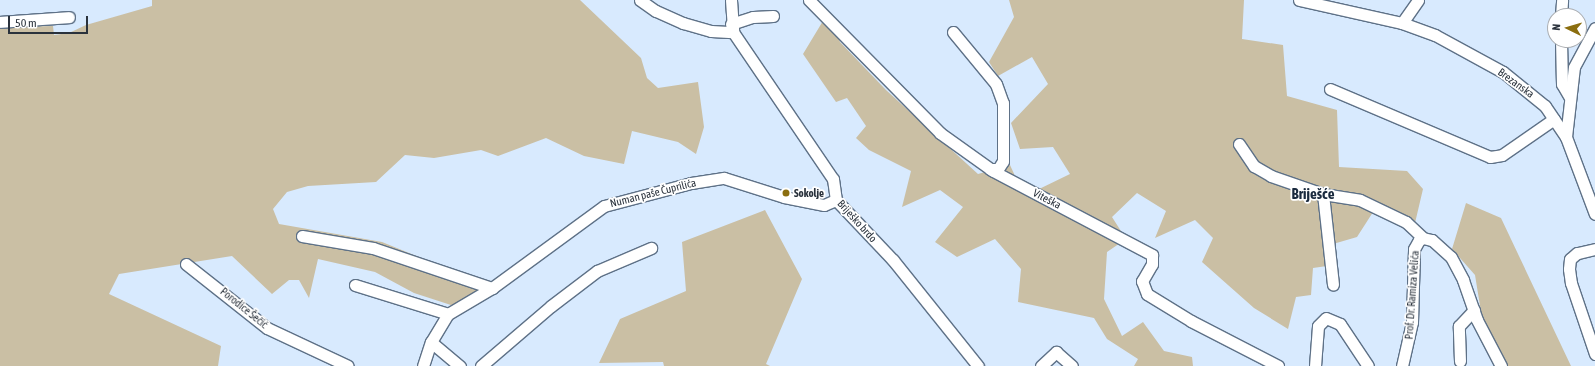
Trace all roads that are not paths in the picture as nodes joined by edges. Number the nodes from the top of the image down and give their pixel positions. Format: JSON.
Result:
{"nodes":[{"id":1,"x":640,"y":0,"type":"edge"},
{"id":2,"x":731,"y":0,"type":"edge"},
{"id":3,"x":809,"y":0,"type":"edge"},
{"id":4,"x":1299,"y":0,"type":"edge"},
{"id":5,"x":1418,"y":0,"type":"edge"},
{"id":6,"x":772,"y":16,"type":"dead end"},
{"id":7,"x":69,"y":17,"type":"dead end"},
{"id":8,"x":0,"y":22,"type":"edge"},
{"id":9,"x":1402,"y":23,"type":"junction"},
{"id":10,"x":732,"y":28,"type":"junction"},
{"id":11,"x":1595,"y":28,"type":"edge"},
{"id":12,"x":953,"y":32,"type":"dead end"},
{"id":13,"x":1561,"y":48,"type":"edge"},
{"id":14,"x":1330,"y":89,"type":"dead end"},
{"id":15,"x":1569,"y":96,"type":"junction"},
{"id":16,"x":1554,"y":119,"type":"junction"},
{"id":17,"x":1566,"y":137,"type":"junction"},
{"id":18,"x":1239,"y":144,"type":"dead end"},
{"id":19,"x":990,"y":169,"type":"junction"},
{"id":20,"x":1323,"y":194,"type":"junction"},
{"id":21,"x":836,"y":200,"type":"junction"},
{"id":22,"x":1595,"y":214,"type":"edge"},
{"id":23,"x":302,"y":236,"type":"dead end"},
{"id":24,"x":1423,"y":238,"type":"junction"},
{"id":25,"x":651,"y":248,"type":"dead end"},
{"id":26,"x":1595,"y":249,"type":"edge"},
{"id":27,"x":186,"y":264,"type":"dead end"},
{"id":28,"x":1333,"y":284,"type":"dead end"},
{"id":29,"x":355,"y":285,"type":"dead end"},
{"id":30,"x":492,"y":288,"type":"junction"},
{"id":31,"x":1474,"y":310,"type":"junction"},
{"id":32,"x":448,"y":314,"type":"junction"},
{"id":33,"x":431,"y":342,"type":"junction"},
{"id":34,"x":1595,"y":354,"type":"edge"},
{"id":35,"x":1460,"y":361,"type":"dead end"},
{"id":36,"x":348,"y":366,"type":"edge"},
{"id":37,"x":423,"y":366,"type":"edge"},
{"id":38,"x":460,"y":366,"type":"edge"},
{"id":39,"x":481,"y":366,"type":"edge"},
{"id":40,"x":978,"y":366,"type":"edge"},
{"id":41,"x":1041,"y":366,"type":"edge"},
{"id":42,"x":1072,"y":366,"type":"edge"},
{"id":43,"x":1278,"y":366,"type":"edge"},
{"id":44,"x":1315,"y":366,"type":"edge"},
{"id":45,"x":1368,"y":366,"type":"edge"},
{"id":46,"x":1402,"y":366,"type":"edge"},
{"id":47,"x":1501,"y":366,"type":"edge"}],
"edges":[{"from":1,"to":10,"type":"street"},
{"from":2,"to":10,"type":"street"},
{"from":3,"to":19,"type":"street","name":"Viteška"},
{"from":4,"to":9,"type":"street","name":"Brezanska"},
{"from":5,"to":9,"type":"street"},
{"from":6,"to":10,"type":"street"},
{"from":7,"to":8,"type":"street"},
{"from":9,"to":16,"type":"street","name":"Brezanska"},
{"from":10,"to":21,"type":"street","name":"Briješko brdo"},
{"from":11,"to":15,"type":"street"},
{"from":12,"to":19,"type":"street"},
{"from":13,"to":15,"type":"street"},
{"from":14,"to":16,"type":"street"},
{"from":15,"to":17,"type":"street"},
{"from":16,"to":17,"type":"street","name":"Brezanska"},
{"from":17,"to":22,"type":"street","name":"Brezanska"},
{"from":18,"to":20,"type":"street"},
{"from":19,"to":43,"type":"street","name":"Viteška"},
{"from":20,"to":24,"type":"street"},
{"from":20,"to":28,"type":"street"},
{"from":21,"to":30,"type":"street","name":"Numan paše Čuprilića"},
{"from":21,"to":40,"type":"street","name":"Briješko brdo"},
{"from":23,"to":30,"type":"street"},
{"from":24,"to":31,"type":"street","name":"Prof. Dr. Ramiza Velića"},
{"from":24,"to":46,"type":"street","name":"Prof. Dr. Ramiza Velića"},
{"from":25,"to":39,"type":"street"},
{"from":26,"to":34,"type":"street"},
{"from":27,"to":36,"type":"street","name":"Porodice Šečić"},
{"from":29,"to":32,"type":"street"},
{"from":30,"to":32,"type":"street","name":"Numan paše Čuprilića"},
{"from":31,"to":35,"type":"street"},
{"from":31,"to":47,"type":"street","name":"Prof. Dr. Ramiza Velića"},
{"from":32,"to":33,"type":"street","name":"Numan paše Čuprilića"},
{"from":33,"to":37,"type":"street","name":"Numan paše Čuprilića"},
{"from":33,"to":38,"type":"street"},
{"from":41,"to":42,"type":"street"},
{"from":44,"to":45,"type":"street"}]}
